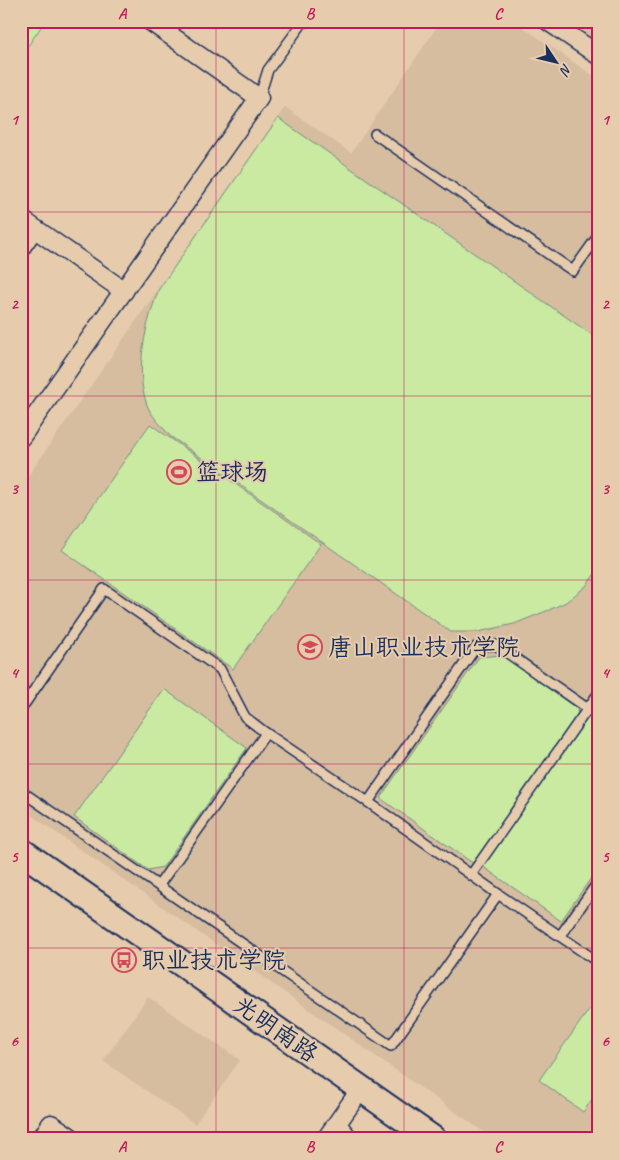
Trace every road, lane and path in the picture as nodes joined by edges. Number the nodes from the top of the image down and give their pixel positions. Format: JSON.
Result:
{"nodes":[{"id":1,"x":150,"y":21,"type":"edge"},
{"id":2,"x":304,"y":21,"type":"edge"},
{"id":3,"x":548,"y":21,"type":"edge"},
{"id":4,"x":570,"y":27,"type":"edge"},
{"id":5,"x":174,"y":28,"type":"edge"},
{"id":6,"x":598,"y":56,"type":"edge"},
{"id":7,"x":259,"y":98,"type":"junction"},
{"id":8,"x":375,"y":134,"type":"dead end"},
{"id":9,"x":21,"y":219,"type":"edge"},
{"id":10,"x":38,"y":231,"type":"junction"},
{"id":11,"x":598,"y":236,"type":"edge"},
{"id":12,"x":21,"y":254,"type":"edge"},
{"id":13,"x":124,"y":291,"type":"junction"},
{"id":14,"x":21,"y":436,"type":"edge"},
{"id":15,"x":598,"y":694,"type":"edge"},
{"id":16,"x":587,"y":709,"type":"junction"},
{"id":17,"x":21,"y":710,"type":"edge"},
{"id":18,"x":598,"y":716,"type":"edge"},
{"id":19,"x":266,"y":733,"type":"junction"},
{"id":20,"x":21,"y":792,"type":"edge"},
{"id":21,"x":368,"y":802,"type":"junction"},
{"id":22,"x":24,"y":861,"type":"edge"},
{"id":23,"x":471,"y":875,"type":"junction"},
{"id":24,"x":598,"y":882,"type":"edge"},
{"id":25,"x":159,"y":885,"type":"junction"},
{"id":26,"x":498,"y":894,"type":"junction"},
{"id":27,"x":560,"y":936,"type":"junction"},
{"id":28,"x":598,"y":962,"type":"edge"},
{"id":29,"x":361,"y":1089,"type":"junction"},
{"id":30,"x":339,"y":1120,"type":"junction"},
{"id":31,"x":41,"y":1139,"type":"edge"},
{"id":32,"x":73,"y":1139,"type":"edge"},
{"id":33,"x":326,"y":1139,"type":"edge"},
{"id":34,"x":354,"y":1139,"type":"edge"},
{"id":35,"x":433,"y":1139,"type":"edge"}],
"edges":[{"from":1,"to":5,"type":"street"},
{"from":2,"to":7,"type":"lane"},
{"from":3,"to":4,"type":"street"},
{"from":4,"to":6,"type":"street"},
{"from":5,"to":7,"type":"street"},
{"from":7,"to":13,"type":"street"},
{"from":8,"to":11,"type":"lane"},
{"from":9,"to":10,"type":"street"},
{"from":10,"to":12,"type":"lane"},
{"from":10,"to":13,"type":"street"},
{"from":13,"to":14,"type":"street"},
{"from":15,"to":16,"type":"lane"},
{"from":16,"to":18,"type":"lane"},
{"from":16,"to":21,"type":"lane"},
{"from":16,"to":23,"type":"lane"},
{"from":17,"to":19,"type":"lane"},
{"from":19,"to":21,"type":"lane"},
{"from":19,"to":25,"type":"lane"},
{"from":20,"to":25,"type":"lane"},
{"from":21,"to":23,"type":"lane"},
{"from":22,"to":29,"type":"main road","name":"光明南路"},
{"from":23,"to":26,"type":"lane"},
{"from":24,"to":27,"type":"lane"},
{"from":25,"to":26,"type":"lane"},
{"from":26,"to":27,"type":"lane"},
{"from":27,"to":28,"type":"lane"},
{"from":29,"to":30,"type":"street"},
{"from":29,"to":35,"type":"main road","name":"光明南路"},
{"from":30,"to":33,"type":"street"},
{"from":30,"to":34,"type":"lane"},
{"from":31,"to":32,"type":"street"}]}
